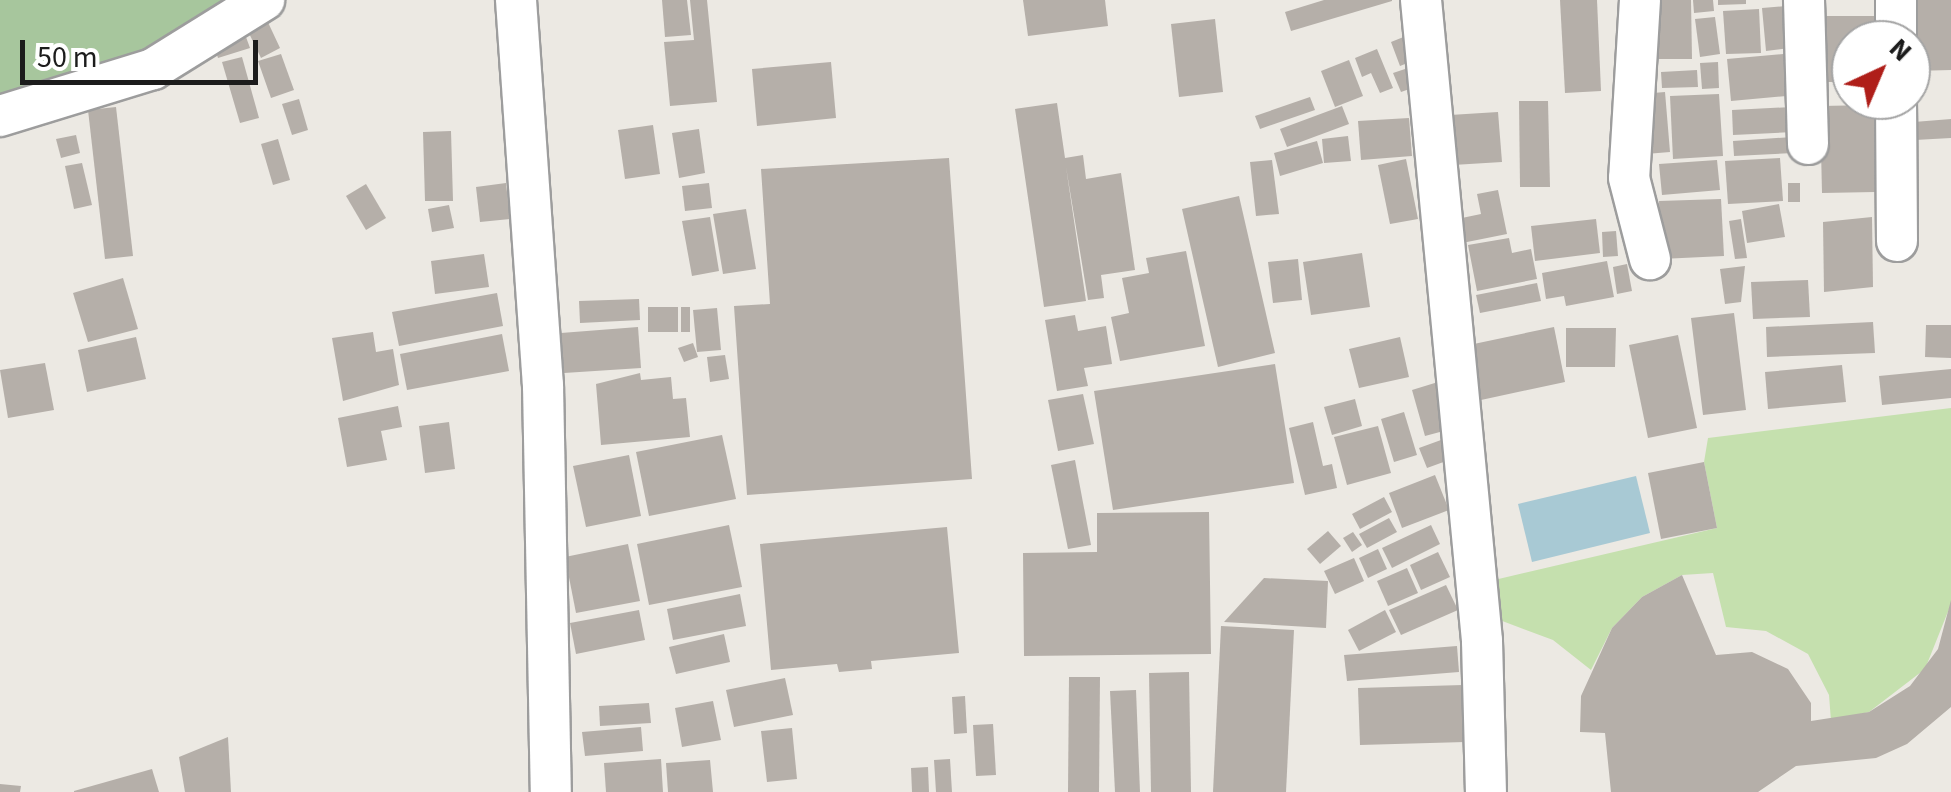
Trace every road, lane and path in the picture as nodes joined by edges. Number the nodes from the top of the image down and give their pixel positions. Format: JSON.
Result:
{"nodes":[{"id":1,"x":264,"y":0,"type":"edge"},
{"id":2,"x":516,"y":0,"type":"edge"},
{"id":3,"x":1421,"y":0,"type":"edge"},
{"id":4,"x":1640,"y":0,"type":"edge"},
{"id":5,"x":1804,"y":0,"type":"edge"},
{"id":6,"x":0,"y":116,"type":"edge"},
{"id":7,"x":1896,"y":120,"type":"edge"},
{"id":8,"x":1808,"y":144,"type":"dead end"},
{"id":9,"x":1896,"y":241,"type":"dead end"},
{"id":10,"x":1650,"y":259,"type":"dead end"},
{"id":11,"x":551,"y":792,"type":"edge"},
{"id":12,"x":1486,"y":792,"type":"edge"}],
"edges":[{"from":1,"to":6,"type":"street"},
{"from":2,"to":11,"type":"street"},
{"from":3,"to":12,"type":"street"},
{"from":4,"to":10,"type":"street"},
{"from":5,"to":8,"type":"street"},
{"from":7,"to":9,"type":"street"}]}
